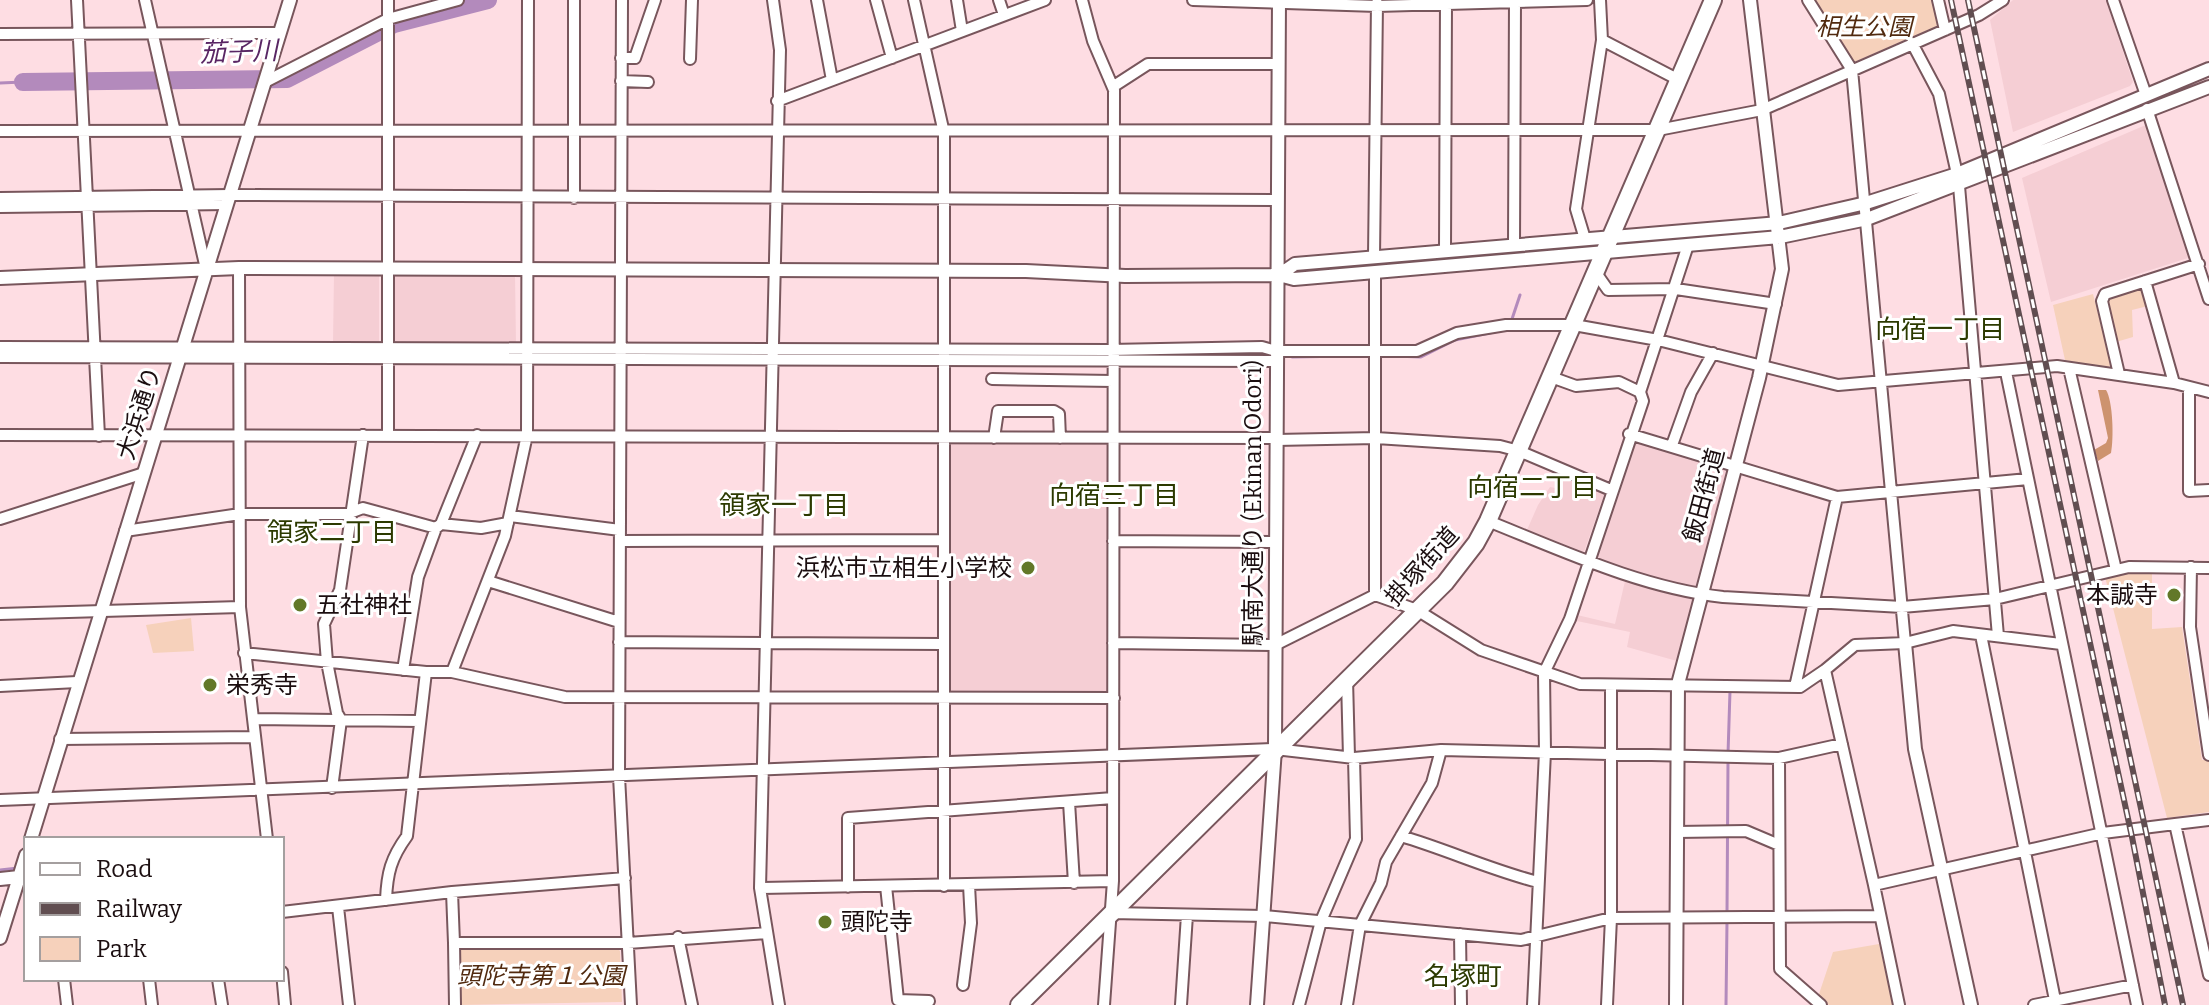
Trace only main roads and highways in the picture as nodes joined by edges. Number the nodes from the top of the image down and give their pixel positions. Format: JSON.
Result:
{"nodes":[{"id":1,"x":1713,"y":0,"type":"edge"},
{"id":2,"x":1019,"y":1005,"type":"edge"}],
"edges":[{"from":1,"to":2,"type":"highway","name":"掛塚街道"}]}
